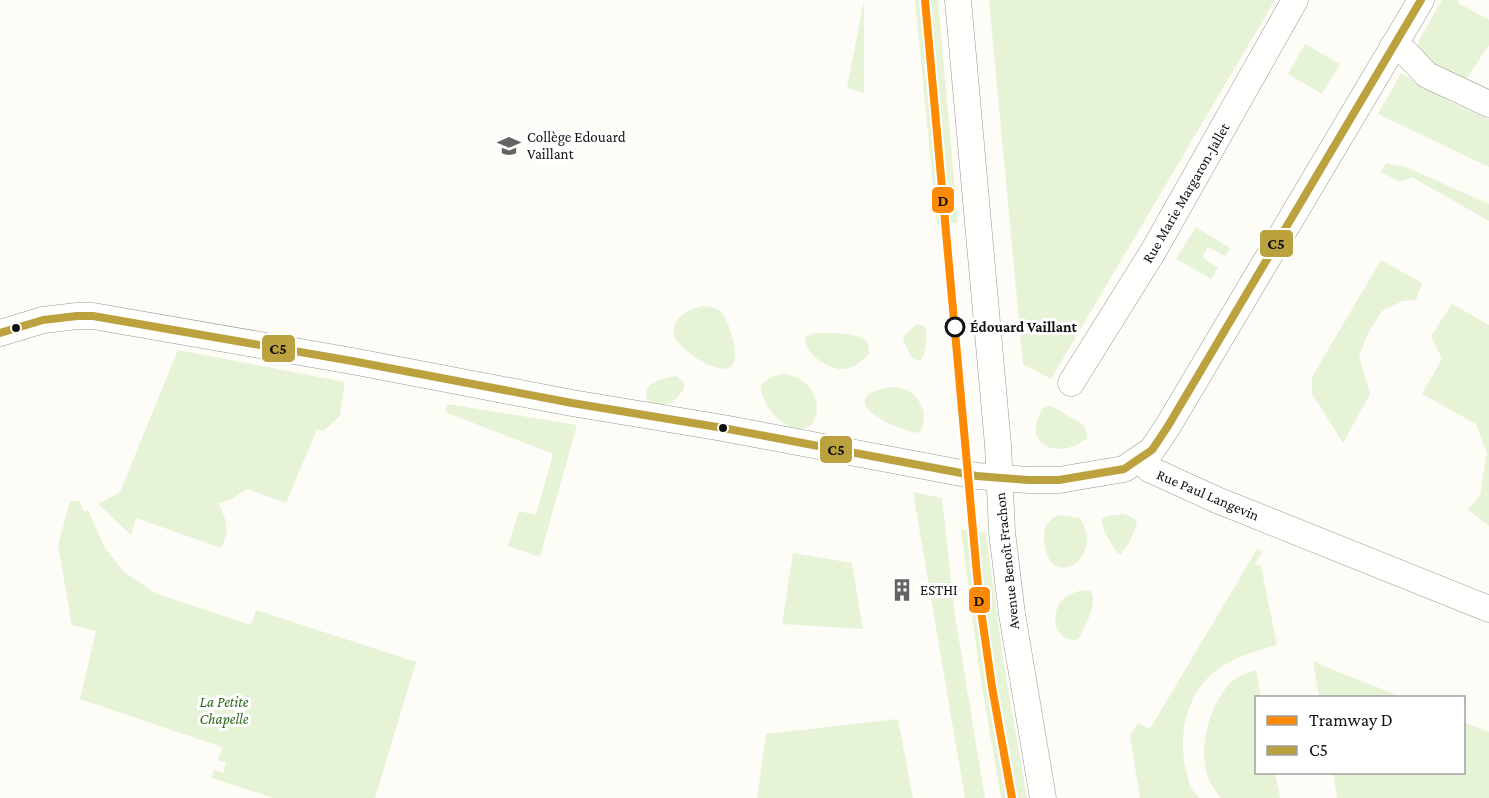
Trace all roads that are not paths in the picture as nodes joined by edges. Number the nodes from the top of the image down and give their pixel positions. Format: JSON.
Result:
{"nodes":[{"id":1,"x":958,"y":0,"type":"edge"},
{"id":2,"x":1295,"y":0,"type":"edge"},
{"id":3,"x":1421,"y":0,"type":"edge"},
{"id":4,"x":1393,"y":46,"type":"junction"},
{"id":5,"x":1489,"y":104,"type":"edge"},
{"id":6,"x":0,"y":333,"type":"edge"},
{"id":7,"x":1071,"y":383,"type":"dead end"},
{"id":8,"x":1140,"y":459,"type":"junction"},
{"id":9,"x":998,"y":478,"type":"junction"},
{"id":10,"x":1489,"y":609,"type":"edge"},
{"id":11,"x":1043,"y":798,"type":"edge"}],
"edges":[{"from":1,"to":9,"type":"street","name":"Avenue Benoît Frachon"},
{"from":2,"to":7,"type":"street","name":"Rue Marie Margaron-Jallet"},
{"from":3,"to":4,"type":"street"},
{"from":4,"to":5,"type":"street"},
{"from":4,"to":8,"type":"street"},
{"from":6,"to":9,"type":"street","name":"Rue Paul Langevin"},
{"from":8,"to":9,"type":"street","name":"Rue Paul Langevin"},
{"from":8,"to":10,"type":"street","name":"Rue Paul Langevin"},
{"from":9,"to":11,"type":"street","name":"Avenue Benoît Frachon"}]}
